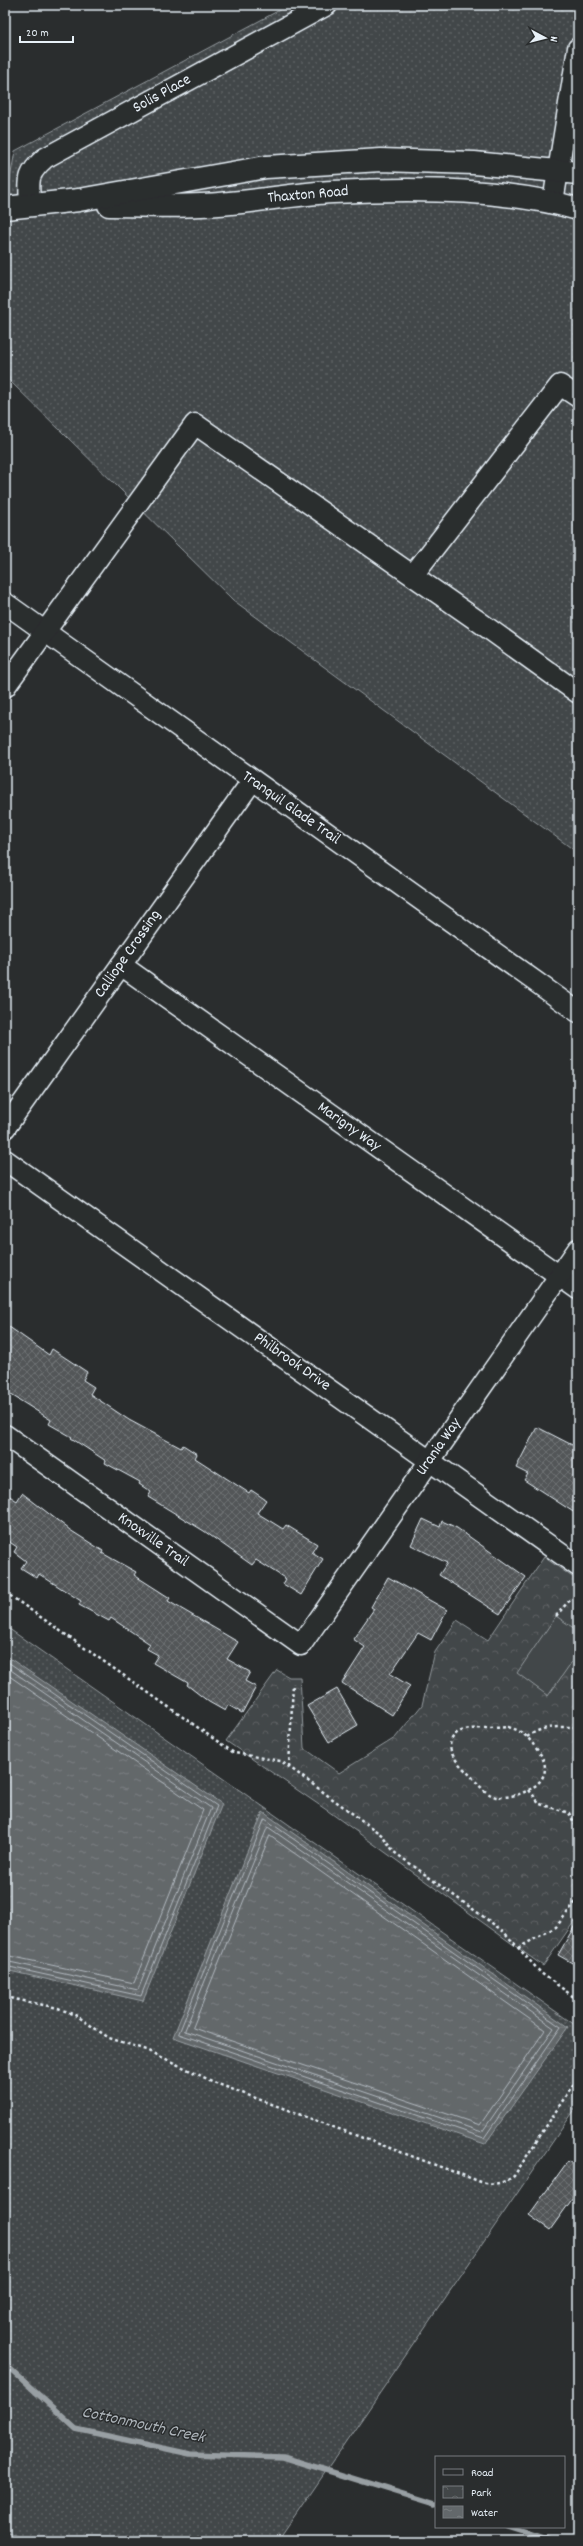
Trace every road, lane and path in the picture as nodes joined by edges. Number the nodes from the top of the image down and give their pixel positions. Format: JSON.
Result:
{"nodes":[{"id":1,"x":326,"y":5,"type":"edge"},
{"id":2,"x":578,"y":48,"type":"edge"},
{"id":3,"x":568,"y":172,"type":"edge"},
{"id":4,"x":553,"y":202,"type":"junction"},
{"id":5,"x":30,"y":204,"type":"junction"},
{"id":6,"x":5,"y":208,"type":"edge"},
{"id":7,"x":578,"y":209,"type":"edge"},
{"id":8,"x":578,"y":396,"type":"edge"},
{"id":9,"x":413,"y":575,"type":"junction"},
{"id":10,"x":5,"y":602,"type":"edge"},
{"id":11,"x":47,"y":632,"type":"junction"},
{"id":12,"x":5,"y":688,"type":"edge"},
{"id":13,"x":578,"y":693,"type":"edge"},
{"id":14,"x":252,"y":781,"type":"junction"},
{"id":15,"x":121,"y":965,"type":"junction"},
{"id":16,"x":578,"y":1012,"type":"edge"},
{"id":17,"x":5,"y":1128,"type":"edge"},
{"id":18,"x":5,"y":1160,"type":"edge"},
{"id":19,"x":578,"y":1250,"type":"edge"},
{"id":20,"x":560,"y":1276,"type":"junction"},
{"id":21,"x":578,"y":1289,"type":"edge"},
{"id":22,"x":5,"y":1435,"type":"edge"},
{"id":23,"x":430,"y":1460,"type":"junction"},
{"id":24,"x":578,"y":1566,"type":"edge"},
{"id":25,"x":5,"y":1592,"type":"edge"},
{"id":26,"x":578,"y":1594,"type":"edge"},
{"id":27,"x":556,"y":1616,"type":"dead end"},
{"id":28,"x":301,"y":1645,"type":"joint"},
{"id":29,"x":293,"y":1683,"type":"dead end"},
{"id":30,"x":578,"y":1707,"type":"edge"},
{"id":31,"x":578,"y":1718,"type":"edge"},
{"id":32,"x":578,"y":1727,"type":"edge"},
{"id":33,"x":527,"y":1737,"type":"junction"},
{"id":34,"x":289,"y":1767,"type":"junction"},
{"id":35,"x":529,"y":1790,"type":"junction"},
{"id":36,"x":578,"y":1830,"type":"edge"},
{"id":37,"x":578,"y":1899,"type":"edge"},
{"id":38,"x":518,"y":1948,"type":"junction"},
{"id":39,"x":5,"y":1997,"type":"edge"},
{"id":40,"x":578,"y":2000,"type":"edge"},
{"id":41,"x":578,"y":2077,"type":"edge"}],
"edges":[{"from":1,"to":5,"type":"street","name":"Solis Place"},
{"from":2,"to":3,"type":"street"},
{"from":3,"to":4,"type":"street"},
{"from":3,"to":5,"type":"main road","name":"Thaxton Road"},
{"from":4,"to":5,"type":"main road","name":"Thaxton Road"},
{"from":4,"to":7,"type":"main road","name":"Thaxton Road"},
{"from":5,"to":6,"type":"main road","name":"Thaxton Road"},
{"from":8,"to":9,"type":"street"},
{"from":9,"to":11,"type":"street"},
{"from":9,"to":13,"type":"street"},
{"from":10,"to":11,"type":"street","name":"Tranquil Glade Trail"},
{"from":11,"to":12,"type":"street"},
{"from":11,"to":14,"type":"street","name":"Tranquil Glade Trail"},
{"from":14,"to":15,"type":"street","name":"Calliope Crossing"},
{"from":14,"to":16,"type":"street","name":"Tranquil Glade Trail"},
{"from":15,"to":17,"type":"street","name":"Calliope Crossing"},
{"from":15,"to":20,"type":"street","name":"Marigny Way"},
{"from":18,"to":23,"type":"street","name":"Philbrook Drive"},
{"from":19,"to":20,"type":"street","name":"Urania Way"},
{"from":20,"to":21,"type":"street","name":"Marigny Way"},
{"from":20,"to":23,"type":"street","name":"Urania Way"},
{"from":22,"to":28,"type":"street","name":"Knoxville Trail"},
{"from":23,"to":24,"type":"street","name":"Philbrook Drive"},
{"from":23,"to":28,"type":"street","name":"Urania Way"},
{"from":25,"to":34,"type":"path"},
{"from":26,"to":27,"type":"path"},
{"from":29,"to":34,"type":"path"},
{"from":30,"to":31,"type":"path"},
{"from":32,"to":33,"type":"path"},
{"from":33,"to":35,"type":"path"},
{"from":33,"to":35,"type":"path"},
{"from":34,"to":38,"type":"path"},
{"from":35,"to":36,"type":"path"},
{"from":37,"to":38,"type":"path"},
{"from":38,"to":40,"type":"path"},
{"from":39,"to":41,"type":"path"}]}
